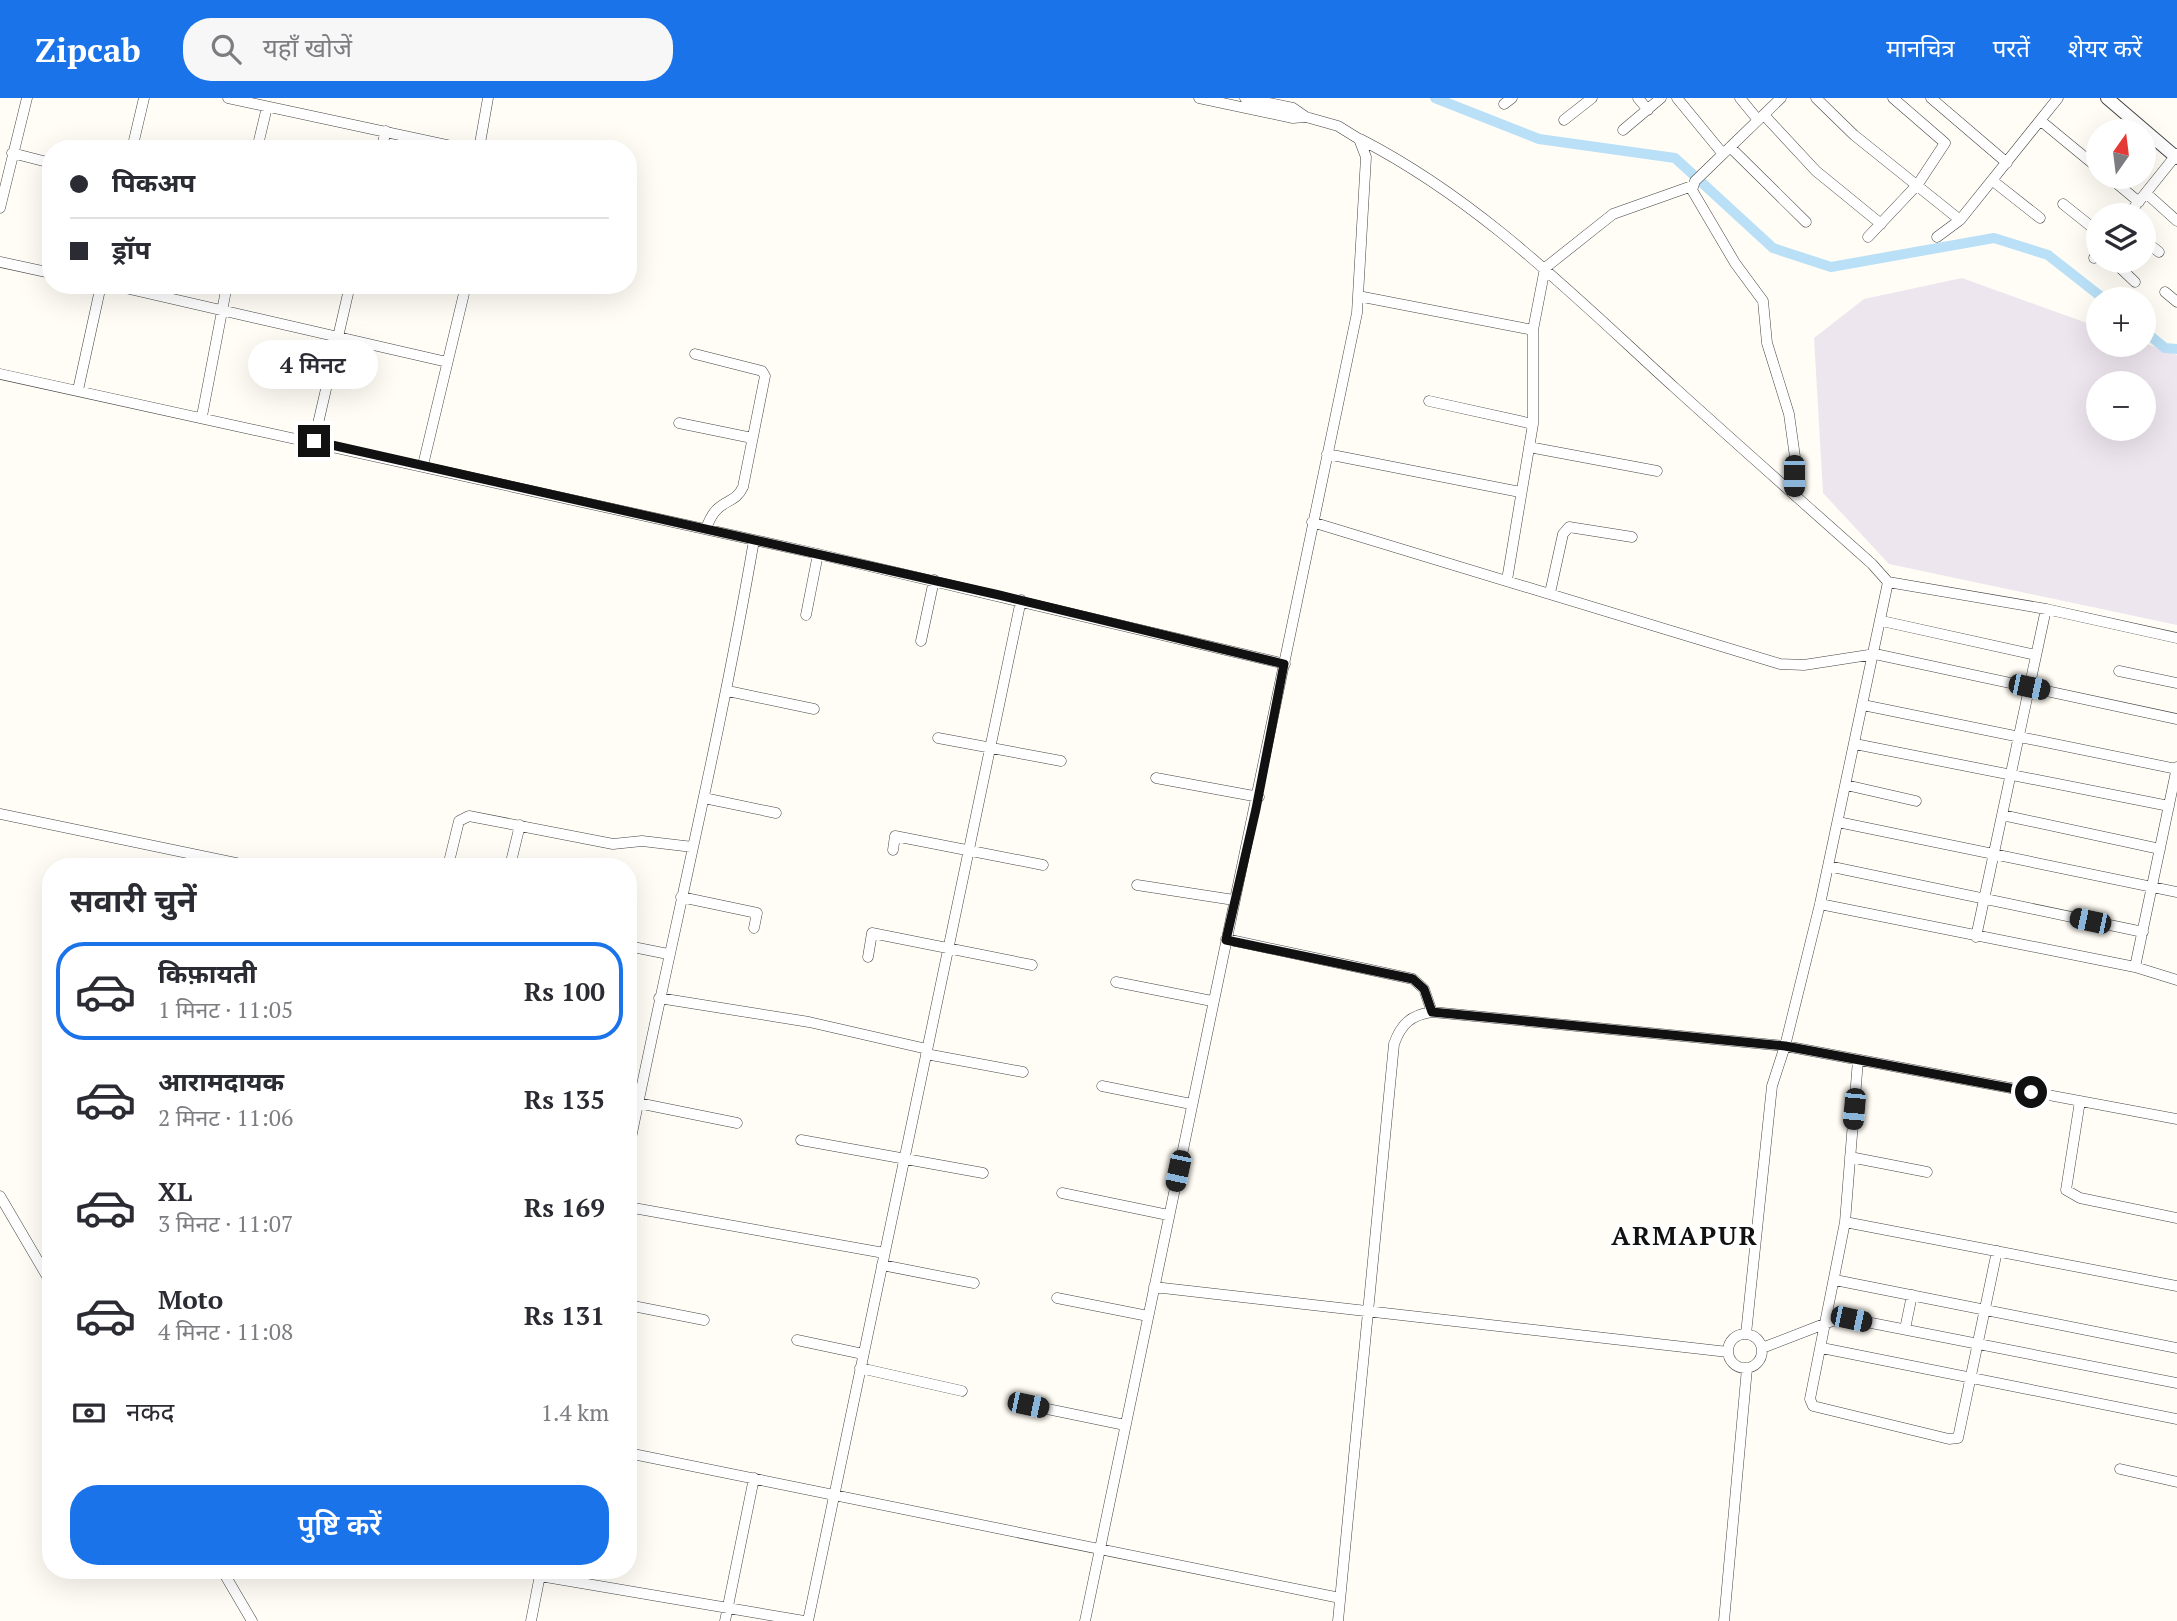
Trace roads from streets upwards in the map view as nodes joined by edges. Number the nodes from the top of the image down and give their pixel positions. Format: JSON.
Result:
{"nodes":[{"id":1,"x":27,"y":98,"type":"edge"},
{"id":2,"x":144,"y":98,"type":"edge"},
{"id":3,"x":228,"y":98,"type":"edge"},
{"id":4,"x":488,"y":98,"type":"edge"},
{"id":5,"x":1199,"y":98,"type":"edge"},
{"id":6,"x":1245,"y":98,"type":"edge"},
{"id":7,"x":1592,"y":98,"type":"edge"},
{"id":8,"x":1638,"y":98,"type":"edge"},
{"id":9,"x":1661,"y":98,"type":"edge"},
{"id":10,"x":1676,"y":98,"type":"edge"},
{"id":11,"x":1740,"y":98,"type":"edge"},
{"id":12,"x":1781,"y":98,"type":"edge"},
{"id":13,"x":1816,"y":98,"type":"edge"},
{"id":14,"x":1893,"y":98,"type":"edge"},
{"id":15,"x":1931,"y":98,"type":"edge"},
{"id":16,"x":2058,"y":98,"type":"edge"},
{"id":17,"x":2107,"y":98,"type":"edge"},
{"id":18,"x":1259,"y":99,"type":"edge"},
{"id":19,"x":267,"y":107,"type":"junction"},
{"id":20,"x":1648,"y":110,"type":"junction"},
{"id":21,"x":1306,"y":117,"type":"junction"},
{"id":22,"x":1761,"y":117,"type":"junction"},
{"id":23,"x":1564,"y":120,"type":"dead end"},
{"id":24,"x":2041,"y":121,"type":"junction"},
{"id":25,"x":1623,"y":130,"type":"dead end"},
{"id":26,"x":386,"y":131,"type":"junction"},
{"id":27,"x":1360,"y":139,"type":"junction"},
{"id":28,"x":134,"y":140,"type":"edge"},
{"id":29,"x":259,"y":140,"type":"edge"},
{"id":30,"x":384,"y":140,"type":"edge"},
{"id":31,"x":426,"y":140,"type":"edge"},
{"id":32,"x":481,"y":140,"type":"edge"},
{"id":33,"x":1727,"y":150,"type":"junction"},
{"id":34,"x":12,"y":153,"type":"junction"},
{"id":35,"x":2176,"y":156,"type":"edge"},
{"id":36,"x":2086,"y":158,"type":"edge"},
{"id":37,"x":42,"y":161,"type":"edge"},
{"id":38,"x":2007,"y":163,"type":"junction"},
{"id":39,"x":1993,"y":181,"type":"junction"},
{"id":40,"x":1693,"y":183,"type":"junction"},
{"id":41,"x":1918,"y":184,"type":"junction"},
{"id":42,"x":2129,"y":189,"type":"edge"},
{"id":43,"x":2142,"y":197,"type":"junction"},
{"id":44,"x":2137,"y":203,"type":"edge"},
{"id":45,"x":2063,"y":204,"type":"dead end"},
{"id":46,"x":0,"y":208,"type":"edge"},
{"id":47,"x":2040,"y":218,"type":"dead end"},
{"id":48,"x":1960,"y":220,"type":"junction"},
{"id":49,"x":2177,"y":221,"type":"edge"},
{"id":50,"x":1806,"y":222,"type":"dead end"},
{"id":51,"x":2086,"y":222,"type":"edge"},
{"id":52,"x":1881,"y":224,"type":"junction"},
{"id":53,"x":1868,"y":237,"type":"dead end"},
{"id":54,"x":1937,"y":237,"type":"dead end"},
{"id":55,"x":2156,"y":250,"type":"edge"},
{"id":56,"x":2159,"y":252,"type":"dead end"},
{"id":57,"x":0,"y":262,"type":"edge"},
{"id":58,"x":1545,"y":268,"type":"junction"},
{"id":59,"x":42,"y":271,"type":"edge"},
{"id":60,"x":2126,"y":273,"type":"edge"},
{"id":61,"x":2135,"y":282,"type":"dead end"},
{"id":62,"x":2165,"y":292,"type":"dead end"},
{"id":63,"x":99,"y":294,"type":"edge"},
{"id":64,"x":148,"y":294,"type":"edge"},
{"id":65,"x":225,"y":294,"type":"edge"},
{"id":66,"x":348,"y":294,"type":"edge"},
{"id":67,"x":464,"y":294,"type":"edge"},
{"id":68,"x":1358,"y":296,"type":"junction"},
{"id":69,"x":2177,"y":302,"type":"edge"},
{"id":70,"x":221,"y":312,"type":"junction"},
{"id":71,"x":1533,"y":330,"type":"junction"},
{"id":72,"x":338,"y":335,"type":"junction"},
{"id":73,"x":695,"y":354,"type":"dead end"},
{"id":74,"x":447,"y":362,"type":"junction"},
{"id":75,"x":0,"y":374,"type":"edge"},
{"id":76,"x":78,"y":390,"type":"junction"},
{"id":77,"x":1429,"y":401,"type":"dead end"},
{"id":78,"x":202,"y":416,"type":"junction"},
{"id":79,"x":679,"y":423,"type":"dead end"},
{"id":80,"x":1533,"y":424,"type":"junction"},
{"id":81,"x":752,"y":438,"type":"junction"},
{"id":82,"x":314,"y":441,"type":"junction"},
{"id":83,"x":1529,"y":447,"type":"junction"},
{"id":84,"x":1327,"y":454,"type":"junction"},
{"id":85,"x":423,"y":465,"type":"junction"},
{"id":86,"x":1657,"y":471,"type":"dead end"},
{"id":87,"x":1520,"y":492,"type":"junction"},
{"id":88,"x":1794,"y":494,"type":"junction"},
{"id":89,"x":1312,"y":522,"type":"junction"},
{"id":90,"x":706,"y":529,"type":"junction"},
{"id":91,"x":1632,"y":537,"type":"dead end"},
{"id":92,"x":754,"y":540,"type":"junction"},
{"id":93,"x":818,"y":554,"type":"junction"},
{"id":94,"x":934,"y":580,"type":"junction"},
{"id":95,"x":1507,"y":580,"type":"junction"},
{"id":96,"x":1888,"y":582,"type":"junction"},
{"id":97,"x":1550,"y":593,"type":"junction"},
{"id":98,"x":1021,"y":600,"type":"junction"},
{"id":99,"x":2046,"y":609,"type":"junction"},
{"id":100,"x":806,"y":615,"type":"dead end"},
{"id":101,"x":1882,"y":621,"type":"junction"},
{"id":102,"x":2177,"y":638,"type":"edge"},
{"id":103,"x":921,"y":641,"type":"dead end"},
{"id":104,"x":1875,"y":654,"type":"junction"},
{"id":105,"x":2036,"y":655,"type":"junction"},
{"id":106,"x":1284,"y":664,"type":"junction"},
{"id":107,"x":2119,"y":671,"type":"dead end"},
{"id":108,"x":2177,"y":683,"type":"edge"},
{"id":109,"x":2029,"y":687,"type":"junction"},
{"id":110,"x":728,"y":691,"type":"junction"},
{"id":111,"x":1863,"y":705,"type":"junction"},
{"id":112,"x":814,"y":709,"type":"dead end"},
{"id":113,"x":2177,"y":719,"type":"edge"},
{"id":114,"x":2019,"y":737,"type":"junction"},
{"id":115,"x":938,"y":738,"type":"dead end"},
{"id":116,"x":1855,"y":744,"type":"junction"},
{"id":117,"x":990,"y":748,"type":"junction"},
{"id":118,"x":1061,"y":761,"type":"dead end"},
{"id":119,"x":2177,"y":769,"type":"edge"},
{"id":120,"x":2010,"y":776,"type":"junction"},
{"id":121,"x":1156,"y":778,"type":"dead end"},
{"id":122,"x":1846,"y":785,"type":"junction"},
{"id":123,"x":1259,"y":797,"type":"junction"},
{"id":124,"x":704,"y":798,"type":"junction"},
{"id":125,"x":1916,"y":801,"type":"dead end"},
{"id":126,"x":2169,"y":806,"type":"junction"},
{"id":127,"x":776,"y":813,"type":"dead end"},
{"id":128,"x":0,"y":814,"type":"edge"},
{"id":129,"x":2002,"y":815,"type":"junction"},
{"id":130,"x":1838,"y":822,"type":"junction"},
{"id":131,"x":520,"y":825,"type":"junction"},
{"id":132,"x":692,"y":847,"type":"junction"},
{"id":133,"x":2160,"y":849,"type":"junction"},
{"id":134,"x":893,"y":850,"type":"dead end"},
{"id":135,"x":969,"y":850,"type":"junction"},
{"id":136,"x":1994,"y":853,"type":"junction"},
{"id":137,"x":212,"y":858,"type":"edge"},
{"id":138,"x":450,"y":858,"type":"edge"},
{"id":139,"x":512,"y":858,"type":"edge"},
{"id":140,"x":1043,"y":865,"type":"dead end"},
{"id":141,"x":1828,"y":866,"type":"junction"},
{"id":142,"x":1137,"y":886,"type":"dead end"},
{"id":143,"x":2152,"y":887,"type":"junction"},
{"id":144,"x":2177,"y":892,"type":"edge"},
{"id":145,"x":681,"y":897,"type":"junction"},
{"id":146,"x":1984,"y":899,"type":"junction"},
{"id":147,"x":1234,"y":900,"type":"junction"},
{"id":148,"x":1820,"y":904,"type":"junction"},
{"id":149,"x":754,"y":928,"type":"dead end"},
{"id":150,"x":2143,"y":932,"type":"junction"},
{"id":151,"x":1976,"y":937,"type":"junction"},
{"id":152,"x":1226,"y":940,"type":"junction"},
{"id":153,"x":637,"y":948,"type":"edge"},
{"id":154,"x":948,"y":948,"type":"junction"},
{"id":155,"x":668,"y":954,"type":"junction"},
{"id":156,"x":867,"y":957,"type":"dead end"},
{"id":157,"x":1032,"y":965,"type":"dead end"},
{"id":158,"x":2135,"y":967,"type":"junction"},
{"id":159,"x":2177,"y":980,"type":"edge"},
{"id":160,"x":1116,"y":982,"type":"dead end"},
{"id":161,"x":659,"y":998,"type":"junction"},
{"id":162,"x":1212,"y":1001,"type":"junction"},
{"id":163,"x":1432,"y":1012,"type":"junction"},
{"id":164,"x":1785,"y":1046,"type":"junction"},
{"id":165,"x":926,"y":1052,"type":"junction"},
{"id":166,"x":1858,"y":1060,"type":"junction"},
{"id":167,"x":1023,"y":1072,"type":"dead end"},
{"id":168,"x":1102,"y":1086,"type":"dead end"},
{"id":169,"x":637,"y":1095,"type":"edge"},
{"id":170,"x":2080,"y":1101,"type":"junction"},
{"id":171,"x":1191,"y":1104,"type":"junction"},
{"id":172,"x":637,"y":1108,"type":"edge"},
{"id":173,"x":2177,"y":1119,"type":"edge"},
{"id":174,"x":737,"y":1123,"type":"dead end"},
{"id":175,"x":801,"y":1140,"type":"dead end"},
{"id":176,"x":1850,"y":1157,"type":"junction"},
{"id":177,"x":904,"y":1161,"type":"junction"},
{"id":178,"x":1927,"y":1172,"type":"dead end"},
{"id":179,"x":983,"y":1173,"type":"dead end"},
{"id":180,"x":1062,"y":1193,"type":"dead end"},
{"id":181,"x":0,"y":1196,"type":"edge"},
{"id":182,"x":637,"y":1209,"type":"edge"},
{"id":183,"x":1168,"y":1215,"type":"junction"},
{"id":184,"x":2177,"y":1218,"type":"edge"},
{"id":185,"x":1845,"y":1222,"type":"junction"},
{"id":186,"x":1997,"y":1251,"type":"junction"},
{"id":187,"x":884,"y":1253,"type":"junction"},
{"id":188,"x":882,"y":1265,"type":"junction"},
{"id":189,"x":42,"y":1268,"type":"edge"},
{"id":190,"x":1835,"y":1280,"type":"junction"},
{"id":191,"x":974,"y":1283,"type":"dead end"},
{"id":192,"x":2177,"y":1286,"type":"edge"},
{"id":193,"x":1154,"y":1287,"type":"junction"},
{"id":194,"x":1912,"y":1295,"type":"junction"},
{"id":195,"x":1057,"y":1298,"type":"dead end"},
{"id":196,"x":637,"y":1307,"type":"edge"},
{"id":197,"x":1984,"y":1309,"type":"junction"},
{"id":198,"x":1366,"y":1311,"type":"junction"},
{"id":199,"x":1148,"y":1316,"type":"junction"},
{"id":200,"x":704,"y":1320,"type":"dead end"},
{"id":201,"x":1827,"y":1323,"type":"junction"},
{"id":202,"x":1905,"y":1329,"type":"junction"},
{"id":203,"x":1746,"y":1334,"type":"junction"},
{"id":204,"x":797,"y":1340,"type":"dead end"},
{"id":205,"x":1976,"y":1343,"type":"junction"},
{"id":206,"x":1762,"y":1348,"type":"junction"},
{"id":207,"x":1822,"y":1348,"type":"junction"},
{"id":208,"x":2177,"y":1348,"type":"edge"},
{"id":209,"x":1727,"y":1352,"type":"junction"},
{"id":210,"x":863,"y":1354,"type":"junction"},
{"id":211,"x":860,"y":1368,"type":"junction"},
{"id":212,"x":1747,"y":1368,"type":"junction"},
{"id":213,"x":1970,"y":1378,"type":"junction"},
{"id":214,"x":2177,"y":1383,"type":"edge"},
{"id":215,"x":962,"y":1391,"type":"dead end"},
{"id":216,"x":1028,"y":1405,"type":"dead end"},
{"id":217,"x":2177,"y":1419,"type":"edge"},
{"id":218,"x":1125,"y":1425,"type":"junction"},
{"id":219,"x":637,"y":1455,"type":"edge"},
{"id":220,"x":2120,"y":1469,"type":"dead end"},
{"id":221,"x":754,"y":1478,"type":"junction"},
{"id":222,"x":2177,"y":1482,"type":"edge"},
{"id":223,"x":836,"y":1496,"type":"junction"},
{"id":224,"x":1100,"y":1550,"type":"junction"},
{"id":225,"x":227,"y":1579,"type":"edge"},
{"id":226,"x":540,"y":1579,"type":"edge"},
{"id":227,"x":574,"y":1579,"type":"edge"},
{"id":228,"x":1340,"y":1598,"type":"junction"},
{"id":229,"x":727,"y":1607,"type":"junction"},
{"id":230,"x":251,"y":1621,"type":"edge"},
{"id":231,"x":531,"y":1621,"type":"edge"},
{"id":232,"x":724,"y":1621,"type":"edge"},
{"id":233,"x":806,"y":1621,"type":"edge"},
{"id":234,"x":1086,"y":1621,"type":"edge"},
{"id":235,"x":1338,"y":1621,"type":"edge"},
{"id":236,"x":1724,"y":1621,"type":"edge"}],
"edges":[{"from":1,"to":34,"type":"street"},
{"from":2,"to":28,"type":"street"},
{"from":3,"to":19,"type":"street"},
{"from":4,"to":32,"type":"street"},
{"from":5,"to":21,"type":"street"},
{"from":6,"to":18,"type":"street"},
{"from":7,"to":23,"type":"street"},
{"from":8,"to":20,"type":"street"},
{"from":9,"to":20,"type":"street"},
{"from":10,"to":33,"type":"street"},
{"from":11,"to":22,"type":"street"},
{"from":12,"to":22,"type":"street"},
{"from":13,"to":41,"type":"street"},
{"from":14,"to":41,"type":"street"},
{"from":15,"to":38,"type":"street"},
{"from":16,"to":24,"type":"street"},
{"from":17,"to":35,"type":"street"},
{"from":18,"to":21,"type":"street"},
{"from":19,"to":26,"type":"street"},
{"from":19,"to":29,"type":"street"},
{"from":20,"to":25,"type":"street"},
{"from":21,"to":27,"type":"street"},
{"from":22,"to":33,"type":"street"},
{"from":22,"to":52,"type":"street"},
{"from":24,"to":36,"type":"street"},
{"from":24,"to":38,"type":"street"},
{"from":26,"to":30,"type":"street"},
{"from":26,"to":31,"type":"street"},
{"from":27,"to":58,"type":"street"},
{"from":27,"to":68,"type":"street"},
{"from":33,"to":40,"type":"street"},
{"from":33,"to":50,"type":"street"},
{"from":34,"to":37,"type":"street"},
{"from":34,"to":46,"type":"street"},
{"from":35,"to":43,"type":"street"},
{"from":38,"to":39,"type":"street"},
{"from":39,"to":47,"type":"street"},
{"from":39,"to":48,"type":"street"},
{"from":40,"to":58,"type":"street"},
{"from":40,"to":88,"type":"street"},
{"from":41,"to":48,"type":"street"},
{"from":41,"to":52,"type":"street"},
{"from":42,"to":43,"type":"street"},
{"from":43,"to":44,"type":"street"},
{"from":43,"to":49,"type":"street"},
{"from":45,"to":51,"type":"street"},
{"from":48,"to":54,"type":"street"},
{"from":52,"to":53,"type":"street"},
{"from":55,"to":56,"type":"street"},
{"from":57,"to":59,"type":"street"},
{"from":58,"to":71,"type":"street"},
{"from":58,"to":88,"type":"street"},
{"from":60,"to":61,"type":"street"},
{"from":62,"to":69,"type":"street"},
{"from":63,"to":76,"type":"street"},
{"from":64,"to":70,"type":"street"},
{"from":65,"to":70,"type":"street"},
{"from":66,"to":72,"type":"street"},
{"from":67,"to":74,"type":"street"},
{"from":68,"to":71,"type":"street"},
{"from":68,"to":84,"type":"street"},
{"from":70,"to":72,"type":"street"},
{"from":70,"to":78,"type":"street"},
{"from":71,"to":80,"type":"street"},
{"from":72,"to":74,"type":"street"},
{"from":72,"to":82,"type":"street"},
{"from":73,"to":81,"type":"street"},
{"from":74,"to":85,"type":"street"},
{"from":75,"to":76,"type":"street"},
{"from":76,"to":78,"type":"street"},
{"from":77,"to":80,"type":"street"},
{"from":78,"to":82,"type":"street"},
{"from":79,"to":81,"type":"street"},
{"from":80,"to":83,"type":"street"},
{"from":81,"to":90,"type":"street"},
{"from":82,"to":85,"type":"street"},
{"from":83,"to":86,"type":"street"},
{"from":83,"to":87,"type":"street"},
{"from":84,"to":87,"type":"street"},
{"from":84,"to":89,"type":"street"},
{"from":85,"to":90,"type":"street"},
{"from":87,"to":95,"type":"street"},
{"from":88,"to":96,"type":"street"},
{"from":89,"to":95,"type":"street"},
{"from":89,"to":106,"type":"street"},
{"from":90,"to":92,"type":"street"},
{"from":91,"to":97,"type":"street"},
{"from":92,"to":93,"type":"street"},
{"from":92,"to":110,"type":"street"},
{"from":93,"to":94,"type":"street"},
{"from":93,"to":100,"type":"street"},
{"from":94,"to":98,"type":"street"},
{"from":94,"to":103,"type":"street"},
{"from":95,"to":97,"type":"street"},
{"from":96,"to":99,"type":"street"},
{"from":96,"to":101,"type":"street"},
{"from":97,"to":104,"type":"street"},
{"from":98,"to":106,"type":"street"},
{"from":98,"to":117,"type":"street"},
{"from":99,"to":102,"type":"street"},
{"from":99,"to":105,"type":"street"},
{"from":101,"to":104,"type":"street"},
{"from":101,"to":105,"type":"street"},
{"from":104,"to":109,"type":"street"},
{"from":104,"to":111,"type":"street"},
{"from":105,"to":109,"type":"street"},
{"from":106,"to":123,"type":"street"},
{"from":107,"to":108,"type":"street"},
{"from":109,"to":113,"type":"street"},
{"from":109,"to":114,"type":"street"},
{"from":110,"to":112,"type":"street"},
{"from":110,"to":124,"type":"street"},
{"from":111,"to":114,"type":"street"},
{"from":111,"to":116,"type":"street"},
{"from":114,"to":119,"type":"street"},
{"from":114,"to":120,"type":"street"},
{"from":115,"to":117,"type":"street"},
{"from":116,"to":120,"type":"street"},
{"from":116,"to":122,"type":"street"},
{"from":117,"to":118,"type":"street"},
{"from":117,"to":135,"type":"street"},
{"from":119,"to":126,"type":"street"},
{"from":120,"to":126,"type":"street"},
{"from":120,"to":129,"type":"street"},
{"from":121,"to":123,"type":"street"},
{"from":122,"to":125,"type":"street"},
{"from":122,"to":130,"type":"street"},
{"from":123,"to":147,"type":"street"},
{"from":124,"to":127,"type":"street"},
{"from":124,"to":132,"type":"street"},
{"from":126,"to":133,"type":"street"},
{"from":128,"to":137,"type":"street"},
{"from":129,"to":133,"type":"street"},
{"from":129,"to":136,"type":"street"},
{"from":130,"to":136,"type":"street"},
{"from":130,"to":141,"type":"street"},
{"from":131,"to":132,"type":"street"},
{"from":131,"to":138,"type":"street"},
{"from":131,"to":139,"type":"street"},
{"from":132,"to":145,"type":"street"},
{"from":133,"to":143,"type":"street"},
{"from":134,"to":135,"type":"street"},
{"from":135,"to":140,"type":"street"},
{"from":135,"to":154,"type":"street"},
{"from":136,"to":143,"type":"street"},
{"from":136,"to":146,"type":"street"},
{"from":141,"to":146,"type":"street"},
{"from":141,"to":148,"type":"street"},
{"from":142,"to":147,"type":"street"},
{"from":143,"to":144,"type":"street"},
{"from":143,"to":150,"type":"street"},
{"from":145,"to":149,"type":"street"},
{"from":145,"to":155,"type":"street"},
{"from":146,"to":150,"type":"street"},
{"from":146,"to":151,"type":"street"},
{"from":147,"to":152,"type":"street"},
{"from":148,"to":151,"type":"street"},
{"from":148,"to":164,"type":"street"},
{"from":150,"to":158,"type":"street"},
{"from":151,"to":158,"type":"street"},
{"from":152,"to":162,"type":"street"},
{"from":152,"to":163,"type":"street"},
{"from":153,"to":155,"type":"street"},
{"from":154,"to":156,"type":"street"},
{"from":154,"to":157,"type":"street"},
{"from":154,"to":165,"type":"street"},
{"from":155,"to":161,"type":"street"},
{"from":158,"to":159,"type":"street"},
{"from":160,"to":162,"type":"street"},
{"from":161,"to":165,"type":"street"},
{"from":161,"to":169,"type":"street"},
{"from":162,"to":171,"type":"street"},
{"from":163,"to":164,"type":"street"},
{"from":163,"to":198,"type":"street"},
{"from":164,"to":166,"type":"street"},
{"from":164,"to":203,"type":"street"},
{"from":165,"to":167,"type":"street"},
{"from":165,"to":177,"type":"street"},
{"from":166,"to":170,"type":"street"},
{"from":166,"to":176,"type":"street"},
{"from":168,"to":171,"type":"street"},
{"from":170,"to":173,"type":"street"},
{"from":170,"to":184,"type":"street"},
{"from":171,"to":183,"type":"street"},
{"from":172,"to":174,"type":"street"},
{"from":175,"to":177,"type":"street"},
{"from":176,"to":178,"type":"street"},
{"from":176,"to":185,"type":"street"},
{"from":177,"to":179,"type":"street"},
{"from":177,"to":187,"type":"street"},
{"from":180,"to":183,"type":"street"},
{"from":181,"to":189,"type":"street"},
{"from":182,"to":187,"type":"street"},
{"from":183,"to":193,"type":"street"},
{"from":185,"to":186,"type":"street"},
{"from":185,"to":190,"type":"street"},
{"from":186,"to":192,"type":"street"},
{"from":186,"to":197,"type":"street"},
{"from":187,"to":188,"type":"street"},
{"from":188,"to":191,"type":"street"},
{"from":188,"to":210,"type":"street"},
{"from":190,"to":194,"type":"street"},
{"from":190,"to":201,"type":"street"},
{"from":193,"to":198,"type":"street"},
{"from":193,"to":199,"type":"street"},
{"from":194,"to":197,"type":"street"},
{"from":194,"to":202,"type":"street"},
{"from":195,"to":199,"type":"street"},
{"from":196,"to":200,"type":"street"},
{"from":197,"to":205,"type":"street"},
{"from":197,"to":208,"type":"street"},
{"from":198,"to":209,"type":"street"},
{"from":198,"to":228,"type":"street"},
{"from":199,"to":218,"type":"street"},
{"from":201,"to":202,"type":"street"},
{"from":201,"to":206,"type":"street"},
{"from":201,"to":207,"type":"street"},
{"from":202,"to":205,"type":"street"},
{"from":203,"to":206,"type":"street"},
{"from":203,"to":209,"type":"street"},
{"from":204,"to":210,"type":"street"},
{"from":205,"to":213,"type":"street"},
{"from":205,"to":214,"type":"street"},
{"from":206,"to":212,"type":"street"},
{"from":207,"to":213,"type":"street"},
{"from":207,"to":213,"type":"street"},
{"from":209,"to":212,"type":"street"},
{"from":210,"to":211,"type":"street"},
{"from":211,"to":215,"type":"street"},
{"from":211,"to":223,"type":"street"},
{"from":212,"to":236,"type":"street"},
{"from":213,"to":217,"type":"street"},
{"from":216,"to":218,"type":"street"},
{"from":218,"to":224,"type":"street"},
{"from":219,"to":221,"type":"street"},
{"from":220,"to":222,"type":"street"},
{"from":221,"to":223,"type":"street"},
{"from":221,"to":229,"type":"street"},
{"from":223,"to":224,"type":"street"},
{"from":223,"to":233,"type":"street"},
{"from":224,"to":228,"type":"street"},
{"from":224,"to":234,"type":"street"},
{"from":225,"to":230,"type":"street"},
{"from":226,"to":231,"type":"street"},
{"from":227,"to":229,"type":"street"},
{"from":228,"to":235,"type":"street"},
{"from":229,"to":232,"type":"street"},
{"from":229,"to":233,"type":"street"}]}
